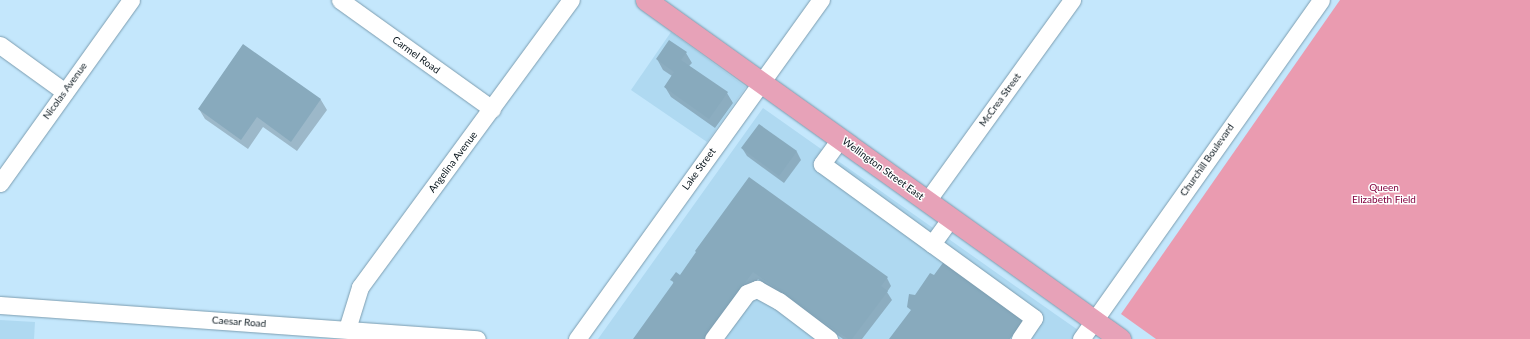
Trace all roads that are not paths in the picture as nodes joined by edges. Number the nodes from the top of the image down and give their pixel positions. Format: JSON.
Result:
{"nodes":[{"id":1,"x":131,"y":0,"type":"edge"},
{"id":2,"x":340,"y":0,"type":"edge"},
{"id":3,"x":571,"y":0,"type":"edge"},
{"id":4,"x":646,"y":0,"type":"edge"},
{"id":5,"x":821,"y":0,"type":"edge"},
{"id":6,"x":1072,"y":0,"type":"edge"},
{"id":7,"x":1319,"y":1,"type":"edge"},
{"id":8,"x":0,"y":45,"type":"edge"},
{"id":9,"x":762,"y":82,"type":"junction"},
{"id":10,"x":65,"y":92,"type":"junction"},
{"id":11,"x":492,"y":109,"type":"junction"},
{"id":12,"x":840,"y":139,"type":"junction"},
{"id":13,"x":0,"y":183,"type":"edge"},
{"id":14,"x":927,"y":200,"type":"junction"},
{"id":15,"x":951,"y":218,"type":"junction"},
{"id":16,"x":932,"y":244,"type":"junction"},
{"id":17,"x":0,"y":305,"type":"edge"},
{"id":18,"x":1094,"y":320,"type":"junction"},
{"id":19,"x":347,"y":329,"type":"junction"},
{"id":20,"x":477,"y":339,"type":"edge"},
{"id":21,"x":577,"y":339,"type":"edge"},
{"id":22,"x":713,"y":339,"type":"edge"},
{"id":23,"x":829,"y":339,"type":"edge"},
{"id":24,"x":1020,"y":339,"type":"edge"},
{"id":25,"x":1081,"y":339,"type":"edge"},
{"id":26,"x":1120,"y":339,"type":"edge"}],
"edges":[{"from":1,"to":10,"type":"street","name":"Nicolas Avenue"},
{"from":2,"to":11,"type":"street","name":"Carmel Road"},
{"from":3,"to":11,"type":"street","name":"Angelina Avenue"},
{"from":4,"to":9,"type":"main road","name":"Wellington Street East"},
{"from":5,"to":9,"type":"street","name":"Lake Street"},
{"from":6,"to":14,"type":"street","name":"McCrea Street"},
{"from":7,"to":18,"type":"street","name":"Churchill Boulevard"},
{"from":8,"to":10,"type":"street"},
{"from":9,"to":12,"type":"main road","name":"Wellington Street East"},
{"from":9,"to":21,"type":"street","name":"Lake Street"},
{"from":10,"to":13,"type":"street","name":"Nicolas Avenue"},
{"from":11,"to":19,"type":"street","name":"Angelina Avenue"},
{"from":12,"to":14,"type":"main road","name":"Wellington Street East"},
{"from":12,"to":16,"type":"street"},
{"from":14,"to":15,"type":"main road","name":"Wellington Street East"},
{"from":15,"to":16,"type":"street"},
{"from":15,"to":18,"type":"main road","name":"Wellington Street East"},
{"from":16,"to":24,"type":"street"},
{"from":17,"to":19,"type":"street","name":"Caesar Road"},
{"from":18,"to":25,"type":"street","name":"Churchill Boulevard"},
{"from":18,"to":26,"type":"main road","name":"Wellington Street East"},
{"from":19,"to":20,"type":"street","name":"Caesar Road"},
{"from":22,"to":23,"type":"street"}]}
